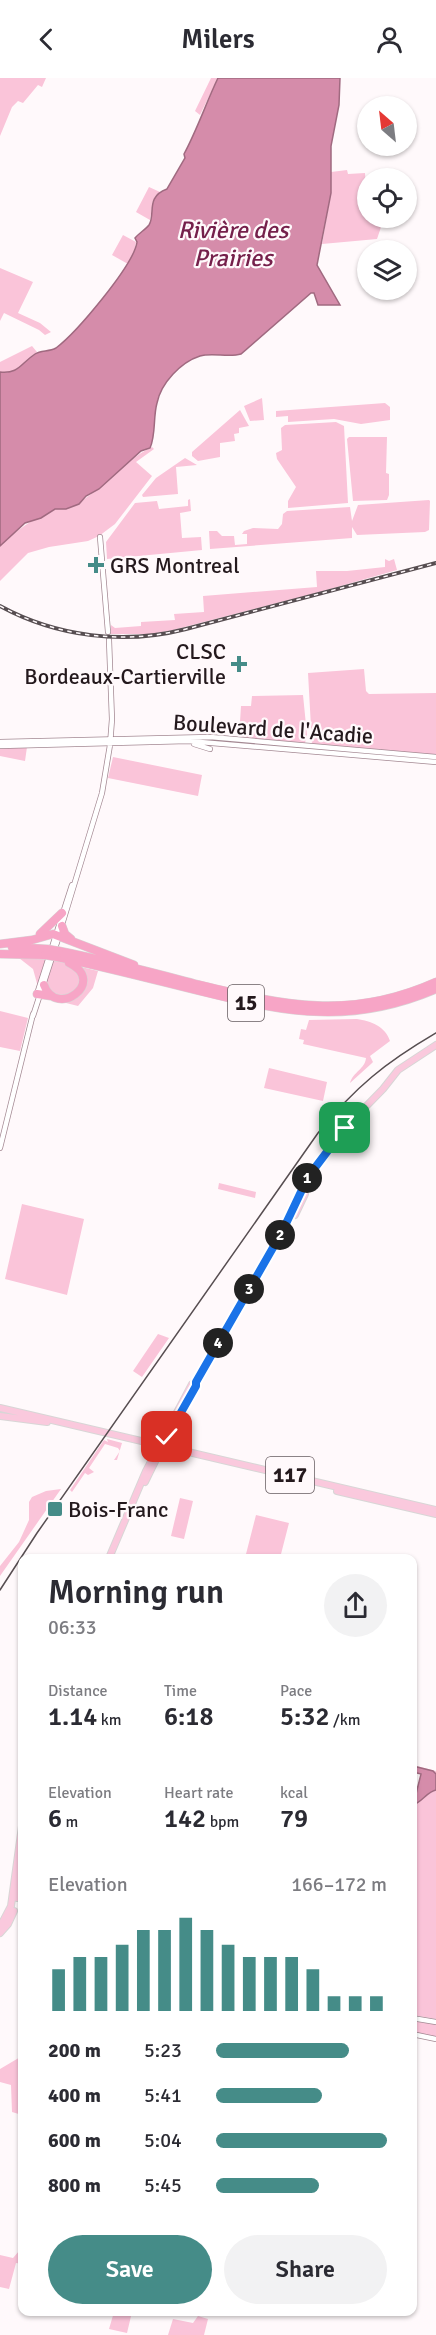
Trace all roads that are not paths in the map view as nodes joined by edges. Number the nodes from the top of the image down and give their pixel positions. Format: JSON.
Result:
{"nodes":[{"id":1,"x":102,"y":561,"type":"dead end"},
{"id":2,"x":108,"y":632,"type":"dead end"},
{"id":3,"x":108,"y":640,"type":"dead end"},
{"id":4,"x":111,"y":740,"type":"junction"},
{"id":5,"x":188,"y":741,"type":"junction"},
{"id":6,"x":0,"y":744,"type":"edge"},
{"id":7,"x":210,"y":749,"type":"dead end"},
{"id":8,"x":436,"y":757,"type":"edge"},
{"id":9,"x":436,"y":762,"type":"edge"},
{"id":10,"x":78,"y":869,"type":"junction"},
{"id":11,"x":62,"y":913,"type":"junction"},
{"id":12,"x":62,"y":926,"type":"junction"},
{"id":13,"x":57,"y":935,"type":"junction"},
{"id":14,"x":29,"y":940,"type":"junction"},
{"id":15,"x":75,"y":941,"type":"junction"},
{"id":16,"x":0,"y":945,"type":"edge"},
{"id":17,"x":46,"y":952,"type":"junction"},
{"id":18,"x":0,"y":954,"type":"edge"},
{"id":19,"x":58,"y":954,"type":"junction"},
{"id":20,"x":152,"y":973,"type":"junction"},
{"id":21,"x":436,"y":982,"type":"edge"},
{"id":22,"x":44,"y":985,"type":"junction"},
{"id":23,"x":436,"y":989,"type":"edge"},
{"id":24,"x":39,"y":994,"type":"junction"},
{"id":25,"x":52,"y":996,"type":"junction"},
{"id":26,"x":436,"y":1043,"type":"edge"},
{"id":27,"x":0,"y":1148,"type":"edge"},
{"id":28,"x":0,"y":1408,"type":"edge"},
{"id":29,"x":0,"y":1416,"type":"edge"},
{"id":30,"x":109,"y":1435,"type":"junction"},
{"id":31,"x":165,"y":1438,"type":"junction"},
{"id":32,"x":149,"y":1445,"type":"junction"},
{"id":33,"x":161,"y":1451,"type":"junction"},
{"id":34,"x":436,"y":1512,"type":"edge"},
{"id":35,"x":113,"y":1554,"type":"edge"},
{"id":36,"x":18,"y":1872,"type":"edge"},
{"id":37,"x":18,"y":1885,"type":"edge"},
{"id":38,"x":0,"y":1927,"type":"edge"},
{"id":39,"x":0,"y":1933,"type":"edge"},
{"id":40,"x":417,"y":2019,"type":"edge"},
{"id":41,"x":436,"y":2022,"type":"edge"},
{"id":42,"x":417,"y":2035,"type":"edge"},
{"id":43,"x":436,"y":2039,"type":"edge"}],
"edges":[{"from":1,"to":2,"type":"main road"},
{"from":3,"to":4,"type":"main road"},
{"from":4,"to":5,"type":"main road","name":"Boulevard de l'Acadie"},
{"from":4,"to":6,"type":"main road","name":"Boulevard de l'Acadie"},
{"from":4,"to":8,"type":"main road","name":"Boulevard de l'Acadie"},
{"from":4,"to":10,"type":"main road"},
{"from":5,"to":7,"type":"main road"},
{"from":5,"to":9,"type":"main road","name":"Boulevard de l'Acadie"},
{"from":10,"to":11,"type":"main road"},
{"from":10,"to":12,"type":"main road"},
{"from":11,"to":13,"type":"main road"},
{"from":11,"to":14,"type":"highway"},
{"from":12,"to":13,"type":"main road"},
{"from":12,"to":15,"type":"highway"},
{"from":13,"to":14,"type":"highway"},
{"from":13,"to":15,"type":"highway"},
{"from":13,"to":22,"type":"main road"},
{"from":13,"to":24,"type":"main road"},
{"from":14,"to":16,"type":"highway"},
{"from":15,"to":20,"type":"highway"},
{"from":16,"to":17,"type":"highway","number":"15"},
{"from":17,"to":18,"type":"highway","number":"15"},
{"from":17,"to":19,"type":"highway","number":"15","bridge":true},
{"from":19,"to":20,"type":"highway","number":"15"},
{"from":19,"to":23,"type":"highway","number":"15"},
{"from":19,"to":25,"type":"highway"},
{"from":20,"to":21,"type":"highway","number":"15"},
{"from":22,"to":24,"type":"main road"},
{"from":22,"to":25,"type":"highway"},
{"from":24,"to":25,"type":"highway"},
{"from":24,"to":27,"type":"main road"},
{"from":26,"to":31,"type":"main road"},
{"from":28,"to":30,"type":"main road","number":"117"},
{"from":29,"to":30,"type":"main road","number":"117"},
{"from":30,"to":32,"type":"main road","number":"117"},
{"from":31,"to":32,"type":"main road"},
{"from":31,"to":33,"type":"main road"},
{"from":32,"to":33,"type":"main road","number":"117"},
{"from":32,"to":33,"type":"main road"},
{"from":33,"to":34,"type":"main road","number":"117"},
{"from":33,"to":35,"type":"main road"},
{"from":36,"to":38,"type":"main road"},
{"from":37,"to":39,"type":"main road"},
{"from":40,"to":41,"type":"main road"},
{"from":42,"to":43,"type":"main road"}]}
